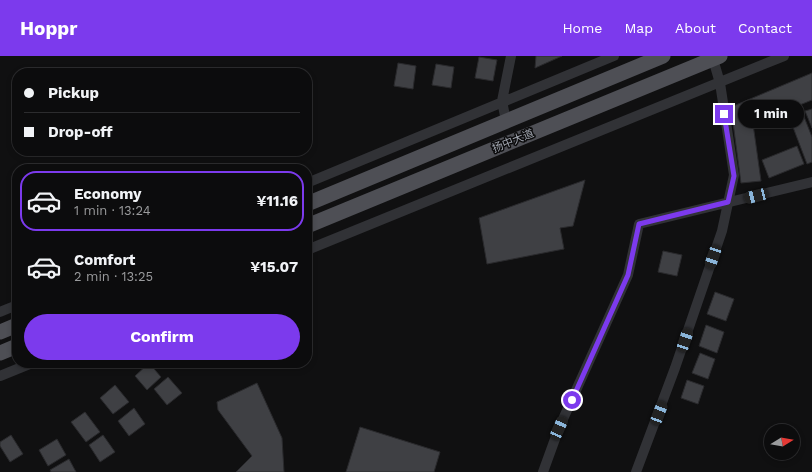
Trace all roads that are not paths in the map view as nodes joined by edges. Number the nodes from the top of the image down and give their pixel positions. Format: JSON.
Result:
{"nodes":[{"id":1,"x":511,"y":56,"type":"edge"},
{"id":2,"x":614,"y":56,"type":"edge"},
{"id":3,"x":663,"y":56,"type":"edge"},
{"id":4,"x":784,"y":56,"type":"edge"},
{"id":5,"x":715,"y":57,"type":"edge"},
{"id":6,"x":720,"y":83,"type":"junction"},
{"id":7,"x":502,"y":101,"type":"junction"},
{"id":8,"x":506,"y":121,"type":"junction"},
{"id":9,"x":514,"y":141,"type":"junction"},
{"id":10,"x":312,"y":181,"type":"edge"},
{"id":11,"x":812,"y":182,"type":"edge"},
{"id":12,"x":312,"y":202,"type":"edge"},
{"id":13,"x":728,"y":202,"type":"junction"},
{"id":14,"x":312,"y":224,"type":"edge"},
{"id":15,"x":312,"y":248,"type":"edge"},
{"id":16,"x":12,"y":306,"type":"edge"},
{"id":17,"x":0,"y":312,"type":"edge"},
{"id":18,"x":12,"y":327,"type":"edge"},
{"id":19,"x":0,"y":332,"type":"edge"},
{"id":20,"x":12,"y":348,"type":"edge"},
{"id":21,"x":0,"y":353,"type":"edge"},
{"id":22,"x":20,"y":368,"type":"edge"},
{"id":23,"x":0,"y":376,"type":"edge"},
{"id":24,"x":543,"y":472,"type":"edge"},
{"id":25,"x":636,"y":472,"type":"edge"}],
"edges":[{"from":1,"to":7,"type":"street"},
{"from":2,"to":7,"type":"street"},
{"from":3,"to":8,"type":"main road","name":"扬中大道"},
{"from":4,"to":6,"type":"street"},
{"from":5,"to":6,"type":"street"},
{"from":5,"to":9,"type":"main road","name":"扬中大道"},
{"from":6,"to":13,"type":"street"},
{"from":6,"to":15,"type":"street"},
{"from":7,"to":8,"type":"street"},
{"from":7,"to":10,"type":"street"},
{"from":8,"to":9,"type":"main road"},
{"from":8,"to":12,"type":"main road","name":"扬中大道"},
{"from":9,"to":14,"type":"main road","name":"扬中大道"},
{"from":11,"to":13,"type":"street"},
{"from":13,"to":24,"type":"street"},
{"from":13,"to":25,"type":"street"},
{"from":16,"to":17,"type":"street"},
{"from":18,"to":19,"type":"main road"},
{"from":20,"to":21,"type":"main road"},
{"from":22,"to":23,"type":"street"}]}
